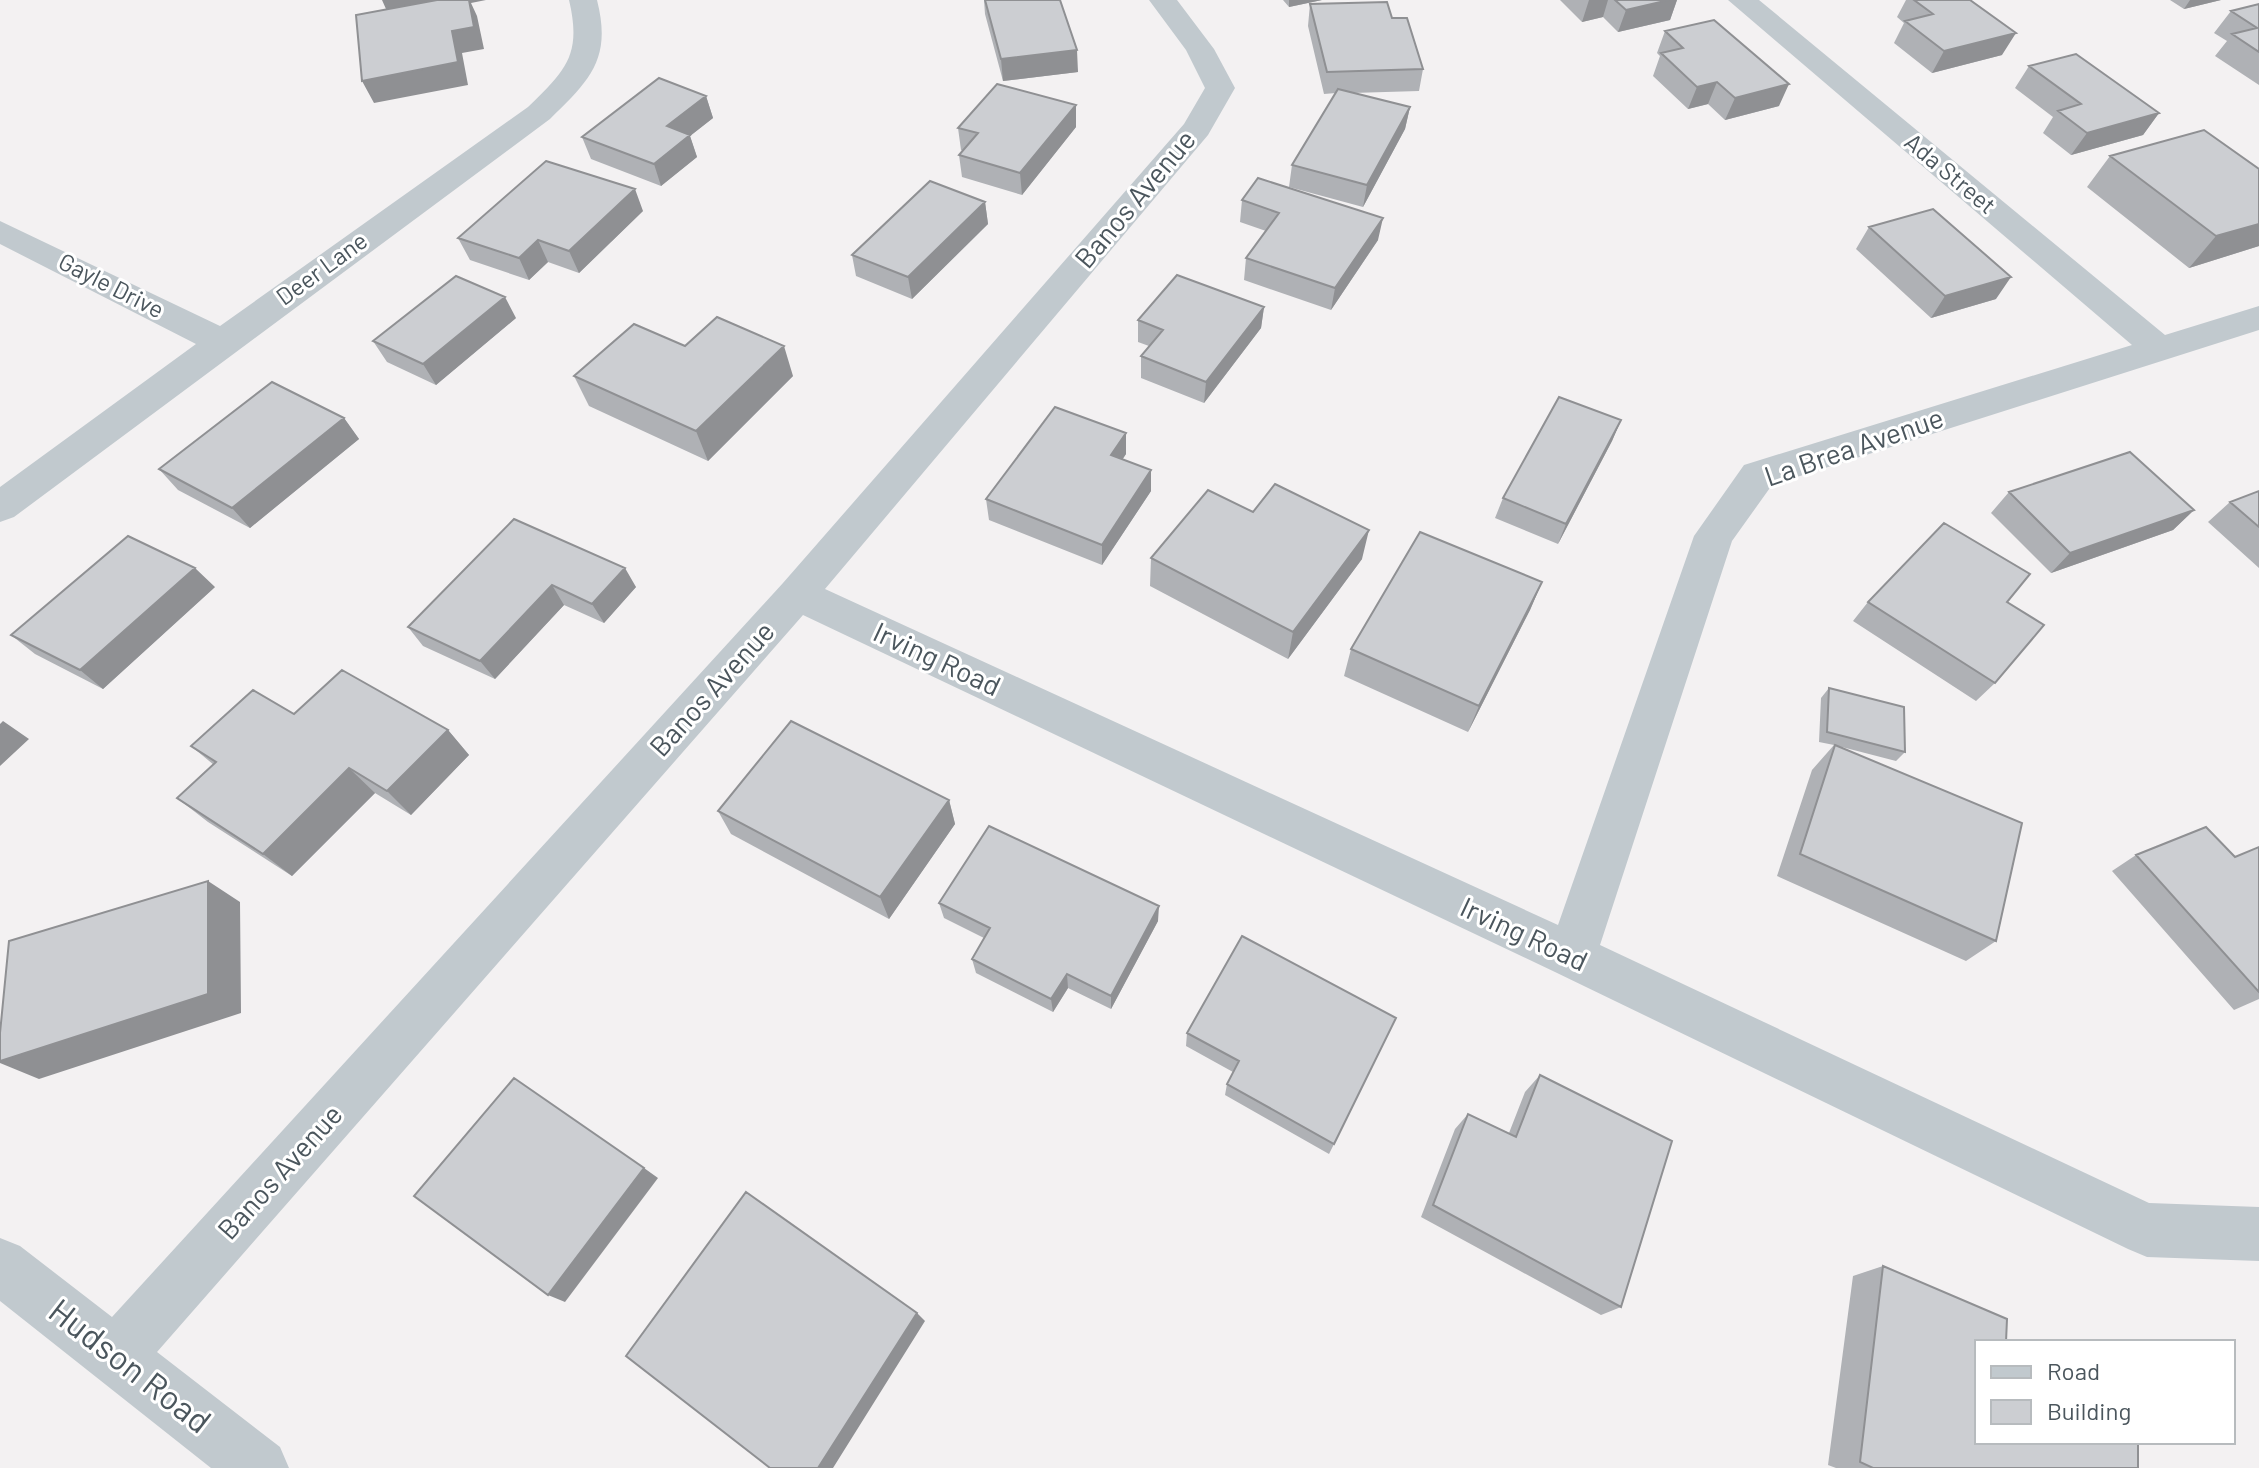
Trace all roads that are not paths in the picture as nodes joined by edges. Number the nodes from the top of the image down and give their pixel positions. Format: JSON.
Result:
{"nodes":[{"id":1,"x":583,"y":0,"type":"edge"},
{"id":2,"x":1163,"y":0,"type":"edge"},
{"id":3,"x":1742,"y":0,"type":"edge"},
{"id":4,"x":0,"y":231,"type":"edge"},
{"id":5,"x":2259,"y":318,"type":"edge"},
{"id":6,"x":222,"y":342,"type":"junction"},
{"id":7,"x":2158,"y":348,"type":"junction"},
{"id":8,"x":0,"y":507,"type":"edge"},
{"id":9,"x":797,"y":594,"type":"junction"},
{"id":10,"x":1572,"y":956,"type":"junction"},
{"id":11,"x":2259,"y":1234,"type":"edge"},
{"id":12,"x":0,"y":1266,"type":"edge"},
{"id":13,"x":117,"y":1354,"type":"junction"},
{"id":14,"x":259,"y":1468,"type":"edge"}],
"edges":[{"from":1,"to":6,"type":"street","name":"Deer Lane"},
{"from":2,"to":9,"type":"street","name":"Banos Avenue"},
{"from":3,"to":7,"type":"street","name":"Ada Street"},
{"from":4,"to":6,"type":"street","name":"Gayle Drive"},
{"from":5,"to":7,"type":"street","name":"La Brea Avenue"},
{"from":6,"to":8,"type":"street","name":"Deer Lane"},
{"from":7,"to":10,"type":"street","name":"La Brea Avenue"},
{"from":9,"to":10,"type":"street","name":"Irving Road"},
{"from":9,"to":13,"type":"street","name":"Banos Avenue"},
{"from":10,"to":11,"type":"street","name":"Irving Road"},
{"from":12,"to":13,"type":"street","name":"Hudson Road"},
{"from":13,"to":14,"type":"street","name":"Hudson Road"}]}
